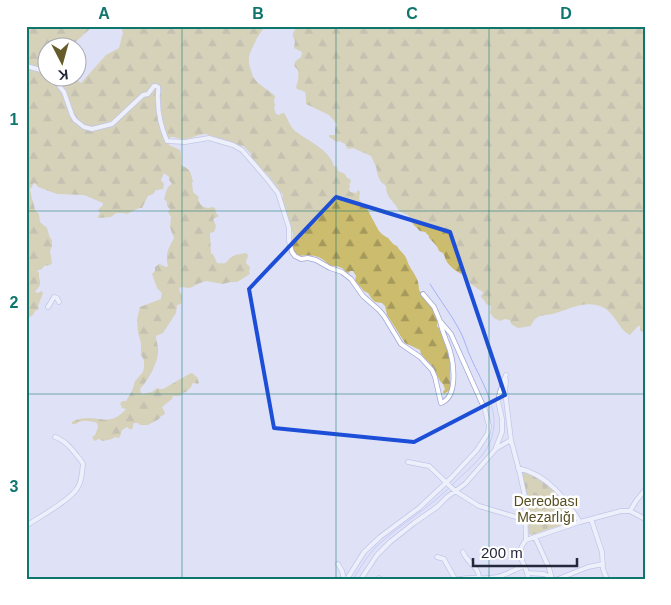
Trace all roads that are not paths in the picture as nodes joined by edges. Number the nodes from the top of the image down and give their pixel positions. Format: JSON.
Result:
{"nodes":[{"id":1,"x":61,"y":88,"type":"edge"},
{"id":2,"x":423,"y":294,"type":"dead end"},
{"id":3,"x":59,"y":302,"type":"dead end"},
{"id":4,"x":48,"y":307,"type":"dead end"},
{"id":5,"x":440,"y":321,"type":"junction"},
{"id":6,"x":55,"y":437,"type":"dead end"},
{"id":7,"x":510,"y":440,"type":"junction"},
{"id":8,"x":495,"y":450,"type":"junction"},
{"id":9,"x":408,"y":462,"type":"dead end"},
{"id":10,"x":518,"y":468,"type":"junction"},
{"id":11,"x":446,"y":483,"type":"junction"},
{"id":12,"x":645,"y":490,"type":"edge"},
{"id":13,"x":455,"y":491,"type":"junction"},
{"id":14,"x":630,"y":511,"type":"junction"},
{"id":15,"x":591,"y":519,"type":"junction"},
{"id":16,"x":645,"y":519,"type":"edge"},
{"id":17,"x":526,"y":520,"type":"junction"},
{"id":18,"x":580,"y":522,"type":"junction"},
{"id":19,"x":26,"y":526,"type":"edge"},
{"id":20,"x":536,"y":537,"type":"junction"},
{"id":21,"x":526,"y":540,"type":"junction"},
{"id":22,"x":463,"y":552,"type":"dead end"},
{"id":23,"x":437,"y":557,"type":"dead end"},
{"id":24,"x":338,"y":564,"type":"dead end"},
{"id":25,"x":603,"y":564,"type":"junction"},
{"id":26,"x":524,"y":566,"type":"junction"},
{"id":27,"x":528,"y":576,"type":"edge"},
{"id":28,"x":479,"y":578,"type":"edge"},
{"id":29,"x":552,"y":578,"type":"edge"},
{"id":30,"x":346,"y":579,"type":"edge"},
{"id":31,"x":361,"y":579,"type":"edge"},
{"id":32,"x":455,"y":579,"type":"edge"},
{"id":33,"x":460,"y":579,"type":"edge"},
{"id":34,"x":558,"y":579,"type":"edge"},
{"id":35,"x":607,"y":579,"type":"edge"}],
"edges":[{"from":1,"to":5,"type":"street"},
{"from":2,"to":5,"type":"street"},
{"from":3,"to":4,"type":"street"},
{"from":5,"to":11,"type":"street"},
{"from":6,"to":19,"type":"street"},
{"from":7,"to":8,"type":"street"},
{"from":7,"to":8,"type":"street"},
{"from":7,"to":10,"type":"street"},
{"from":8,"to":13,"type":"street"},
{"from":9,"to":11,"type":"street"},
{"from":10,"to":17,"type":"street"},
{"from":10,"to":18,"type":"street"},
{"from":11,"to":13,"type":"street"},
{"from":11,"to":30,"type":"street"},
{"from":12,"to":14,"type":"street"},
{"from":13,"to":17,"type":"street"},
{"from":13,"to":31,"type":"street"},
{"from":14,"to":15,"type":"street"},
{"from":14,"to":16,"type":"street"},
{"from":15,"to":18,"type":"street"},
{"from":15,"to":25,"type":"street"},
{"from":17,"to":21,"type":"street"},
{"from":18,"to":20,"type":"street"},
{"from":20,"to":21,"type":"street"},
{"from":20,"to":29,"type":"street"},
{"from":21,"to":26,"type":"street"},
{"from":22,"to":28,"type":"street"},
{"from":23,"to":32,"type":"street"},
{"from":24,"to":30,"type":"street"},
{"from":25,"to":34,"type":"street"},
{"from":25,"to":35,"type":"street"},
{"from":26,"to":27,"type":"street"},
{"from":26,"to":28,"type":"street"},
{"from":27,"to":29,"type":"street"},
{"from":28,"to":33,"type":"street"}]}
